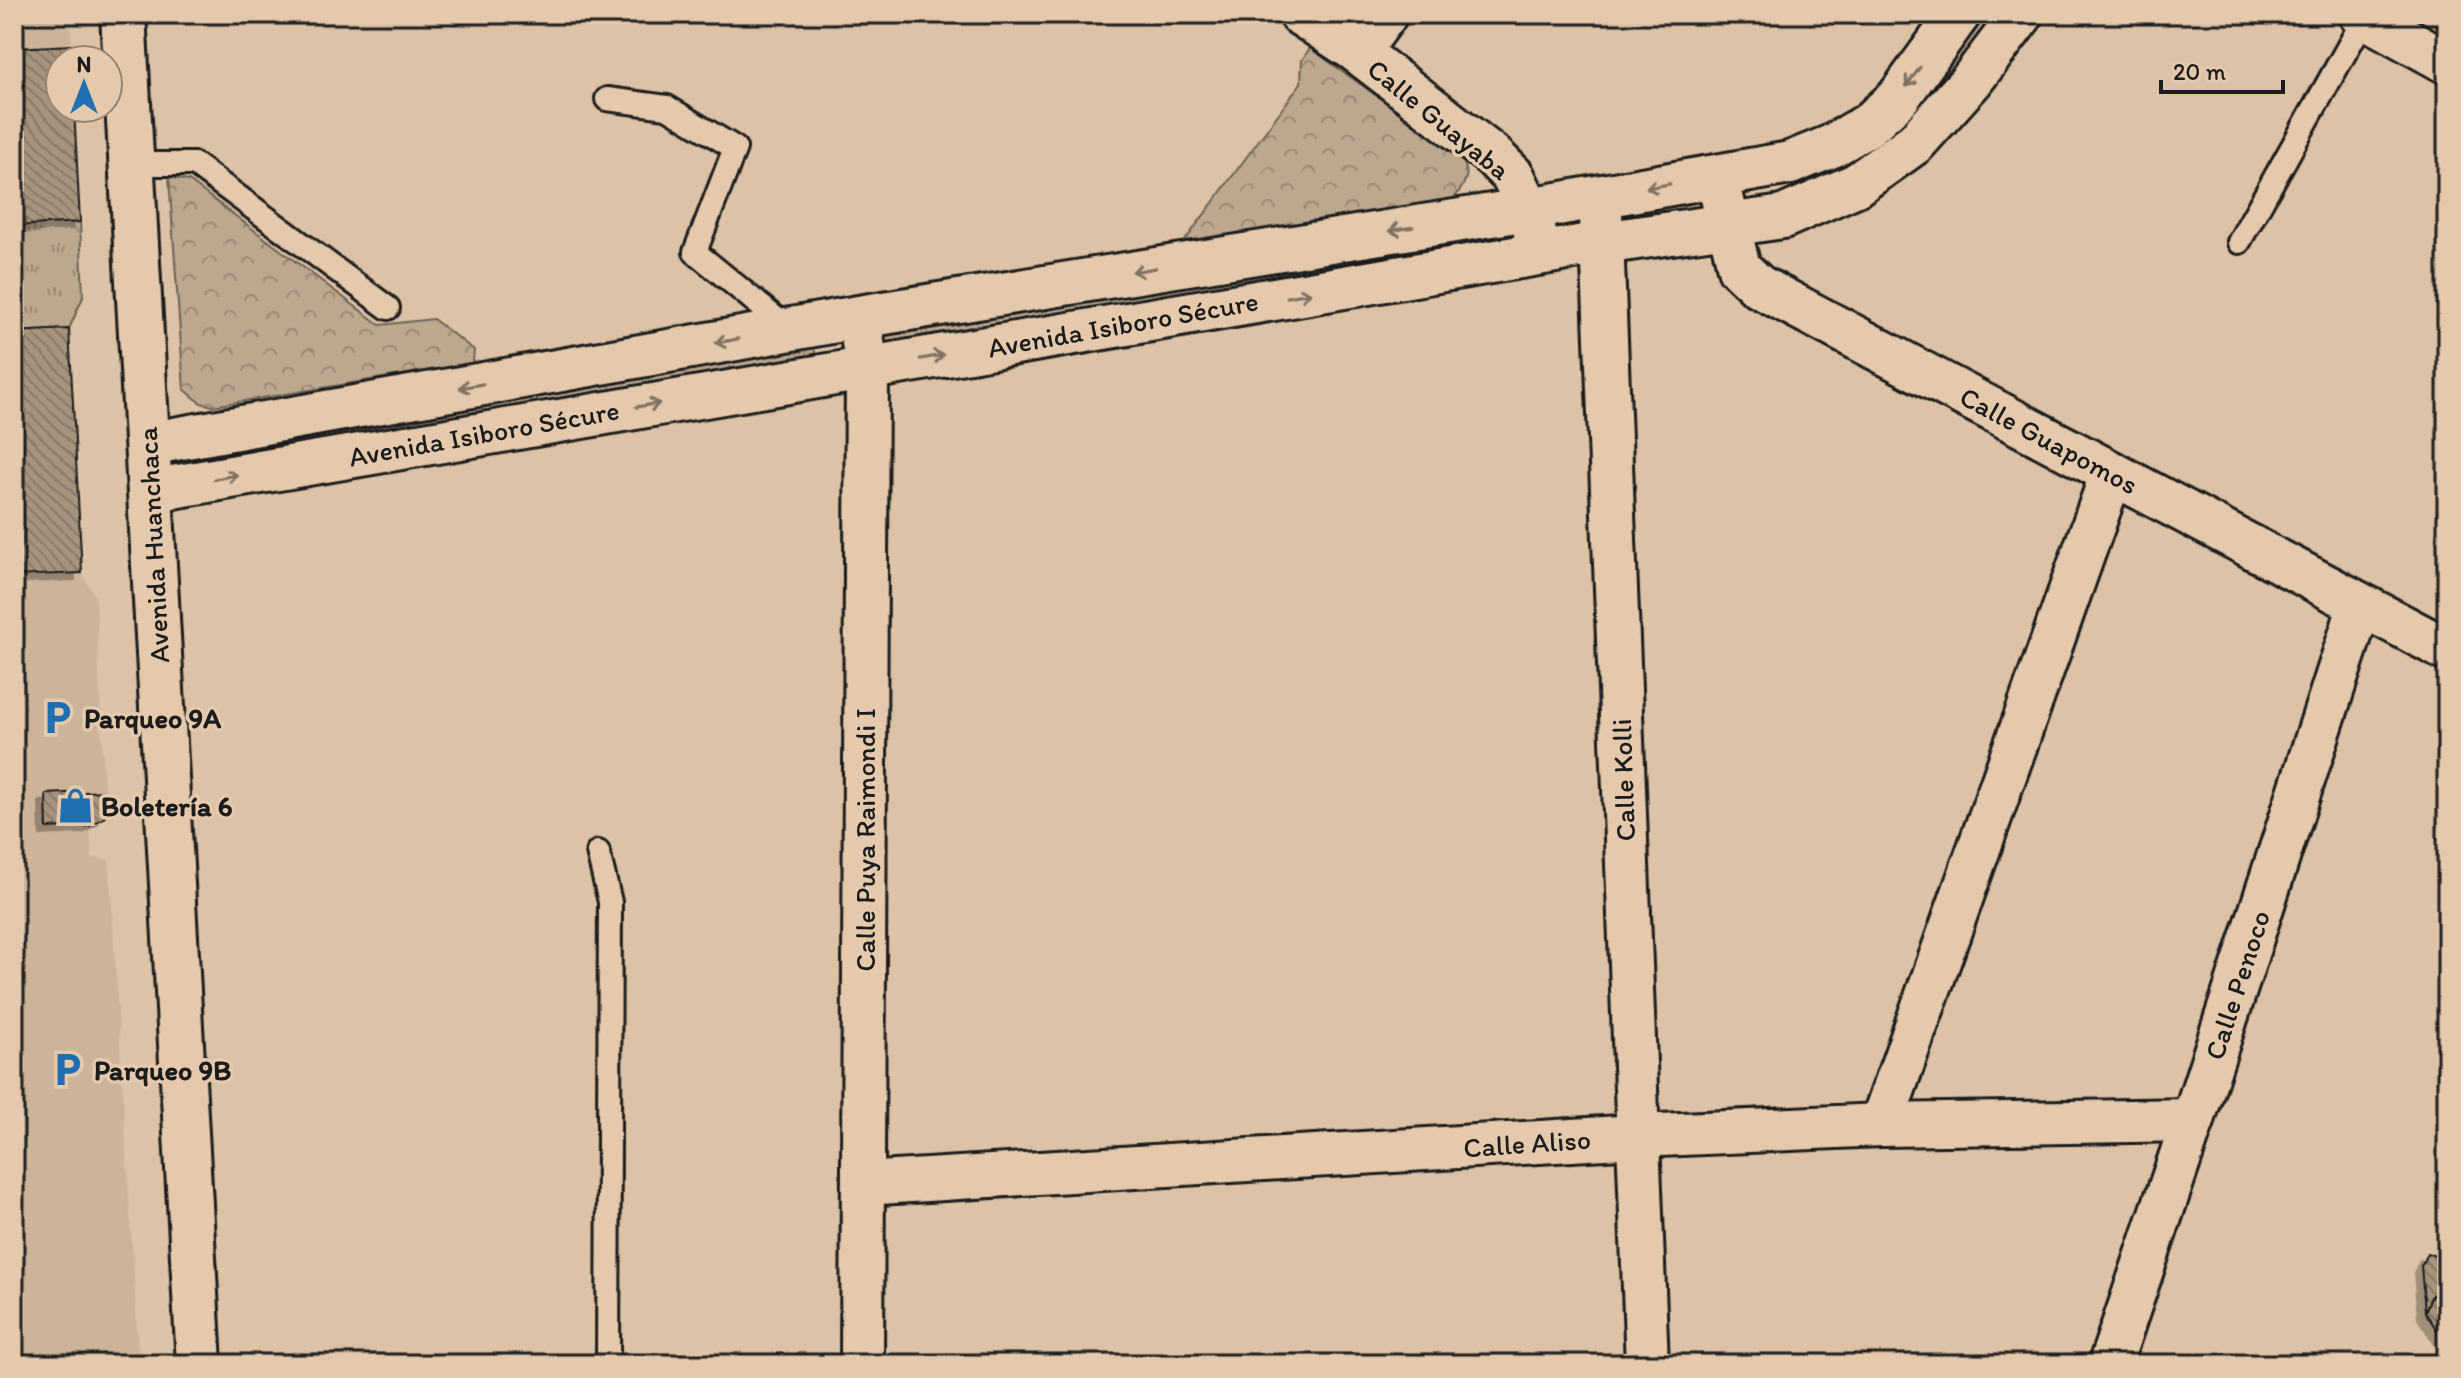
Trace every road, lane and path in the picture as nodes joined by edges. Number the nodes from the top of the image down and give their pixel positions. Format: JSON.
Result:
{"nodes":[{"id":1,"x":123,"y":14,"type":"edge"},
{"id":2,"x":1300,"y":14,"type":"edge"},
{"id":3,"x":1386,"y":14,"type":"edge"},
{"id":4,"x":1959,"y":14,"type":"edge"},
{"id":5,"x":2022,"y":14,"type":"edge"},
{"id":6,"x":2362,"y":15,"type":"edge"},
{"id":7,"x":1358,"y":52,"type":"junction"},
{"id":8,"x":2447,"y":62,"type":"edge"},
{"id":9,"x":607,"y":99,"type":"dead end"},
{"id":10,"x":131,"y":164,"type":"junction"},
{"id":11,"x":1717,"y":176,"type":"junction"},
{"id":12,"x":1600,"y":197,"type":"junction"},
{"id":13,"x":1529,"y":209,"type":"junction"},
{"id":14,"x":1728,"y":225,"type":"junction"},
{"id":15,"x":2239,"y":242,"type":"dead end"},
{"id":16,"x":1602,"y":243,"type":"junction"},
{"id":17,"x":1539,"y":254,"type":"junction"},
{"id":18,"x":388,"y":308,"type":"dead end"},
{"id":19,"x":859,"y":317,"type":"junction"},
{"id":20,"x":790,"y":330,"type":"junction"},
{"id":21,"x":867,"y":368,"type":"junction"},
{"id":22,"x":147,"y":444,"type":"junction"},
{"id":23,"x":2112,"y":473,"type":"junction"},
{"id":24,"x":149,"y":491,"type":"junction"},
{"id":25,"x":2360,"y":605,"type":"junction"},
{"id":26,"x":2447,"y":650,"type":"edge"},
{"id":27,"x":598,"y":852,"type":"dead end"},
{"id":28,"x":2193,"y":1120,"type":"junction"},
{"id":29,"x":1881,"y":1125,"type":"junction"},
{"id":30,"x":1637,"y":1136,"type":"junction"},
{"id":31,"x":863,"y":1184,"type":"junction"},
{"id":32,"x":199,"y":1364,"type":"edge"},
{"id":33,"x":608,"y":1364,"type":"edge"},
{"id":34,"x":862,"y":1364,"type":"edge"},
{"id":35,"x":1647,"y":1364,"type":"edge"},
{"id":36,"x":2110,"y":1364,"type":"edge"}],
"edges":[{"from":1,"to":10,"type":"street","name":"Avenida Huanchaca"},
{"from":2,"to":7,"type":"street","name":"Calle Guayaba"},
{"from":3,"to":7,"type":"street"},
{"from":4,"to":11,"type":"street","name":"Avenida Isiboro Sécure","one_way":true},
{"from":5,"to":14,"type":"street","name":"Avenida Isiboro Sécure"},
{"from":6,"to":8,"type":"street"},
{"from":6,"to":15,"type":"lane"},
{"from":7,"to":13,"type":"street","name":"Calle Guayaba"},
{"from":9,"to":20,"type":"lane"},
{"from":10,"to":18,"type":"lane"},
{"from":10,"to":22,"type":"street","name":"Avenida Huanchaca"},
{"from":11,"to":12,"type":"street","name":"Avenida Isiboro Sécure","one_way":true},
{"from":11,"to":14,"type":"street","name":"Calle Guapomos"},
{"from":12,"to":13,"type":"street","name":"Avenida Isiboro Sécure"},
{"from":12,"to":16,"type":"street","name":"Calle Kolli"},
{"from":13,"to":17,"type":"street","name":"Calle Guayaba"},
{"from":13,"to":19,"type":"street","name":"Avenida Isiboro Sécure","one_way":true},
{"from":14,"to":16,"type":"street","name":"Avenida Isiboro Sécure"},
{"from":14,"to":23,"type":"street","name":"Calle Guapomos"},
{"from":16,"to":17,"type":"street","name":"Avenida Isiboro Sécure"},
{"from":16,"to":30,"type":"street","name":"Calle Kolli"},
{"from":21,"to":17,"type":"street","name":"Avenida Isiboro Sécure","one_way":true},
{"from":19,"to":20,"type":"street","name":"Avenida Isiboro Sécure"},
{"from":19,"to":21,"type":"street","name":"Calle Puya Raimondi I"},
{"from":20,"to":22,"type":"street","name":"Avenida Isiboro Sécure","one_way":true},
{"from":24,"to":21,"type":"street","name":"Avenida Isiboro Sécure","one_way":true},
{"from":21,"to":31,"type":"street","name":"Calle Puya Raimondi I"},
{"from":22,"to":24,"type":"street","name":"Avenida Huanchaca"},
{"from":23,"to":25,"type":"street","name":"Calle Guapomos"},
{"from":23,"to":29,"type":"street"},
{"from":24,"to":32,"type":"street","name":"Avenida Huanchaca"},
{"from":25,"to":26,"type":"street","name":"Calle Guapomos"},
{"from":25,"to":28,"type":"street","name":"Calle Penoco"},
{"from":27,"to":33,"type":"lane"},
{"from":28,"to":29,"type":"street","name":"Calle Aliso"},
{"from":28,"to":36,"type":"street","name":"Calle Penoco"},
{"from":29,"to":30,"type":"street","name":"Calle Aliso"},
{"from":30,"to":31,"type":"street","name":"Calle Aliso"},
{"from":30,"to":35,"type":"street","name":"Calle Kolli"},
{"from":31,"to":34,"type":"street","name":"Calle Puya Raimondi I"}]}
